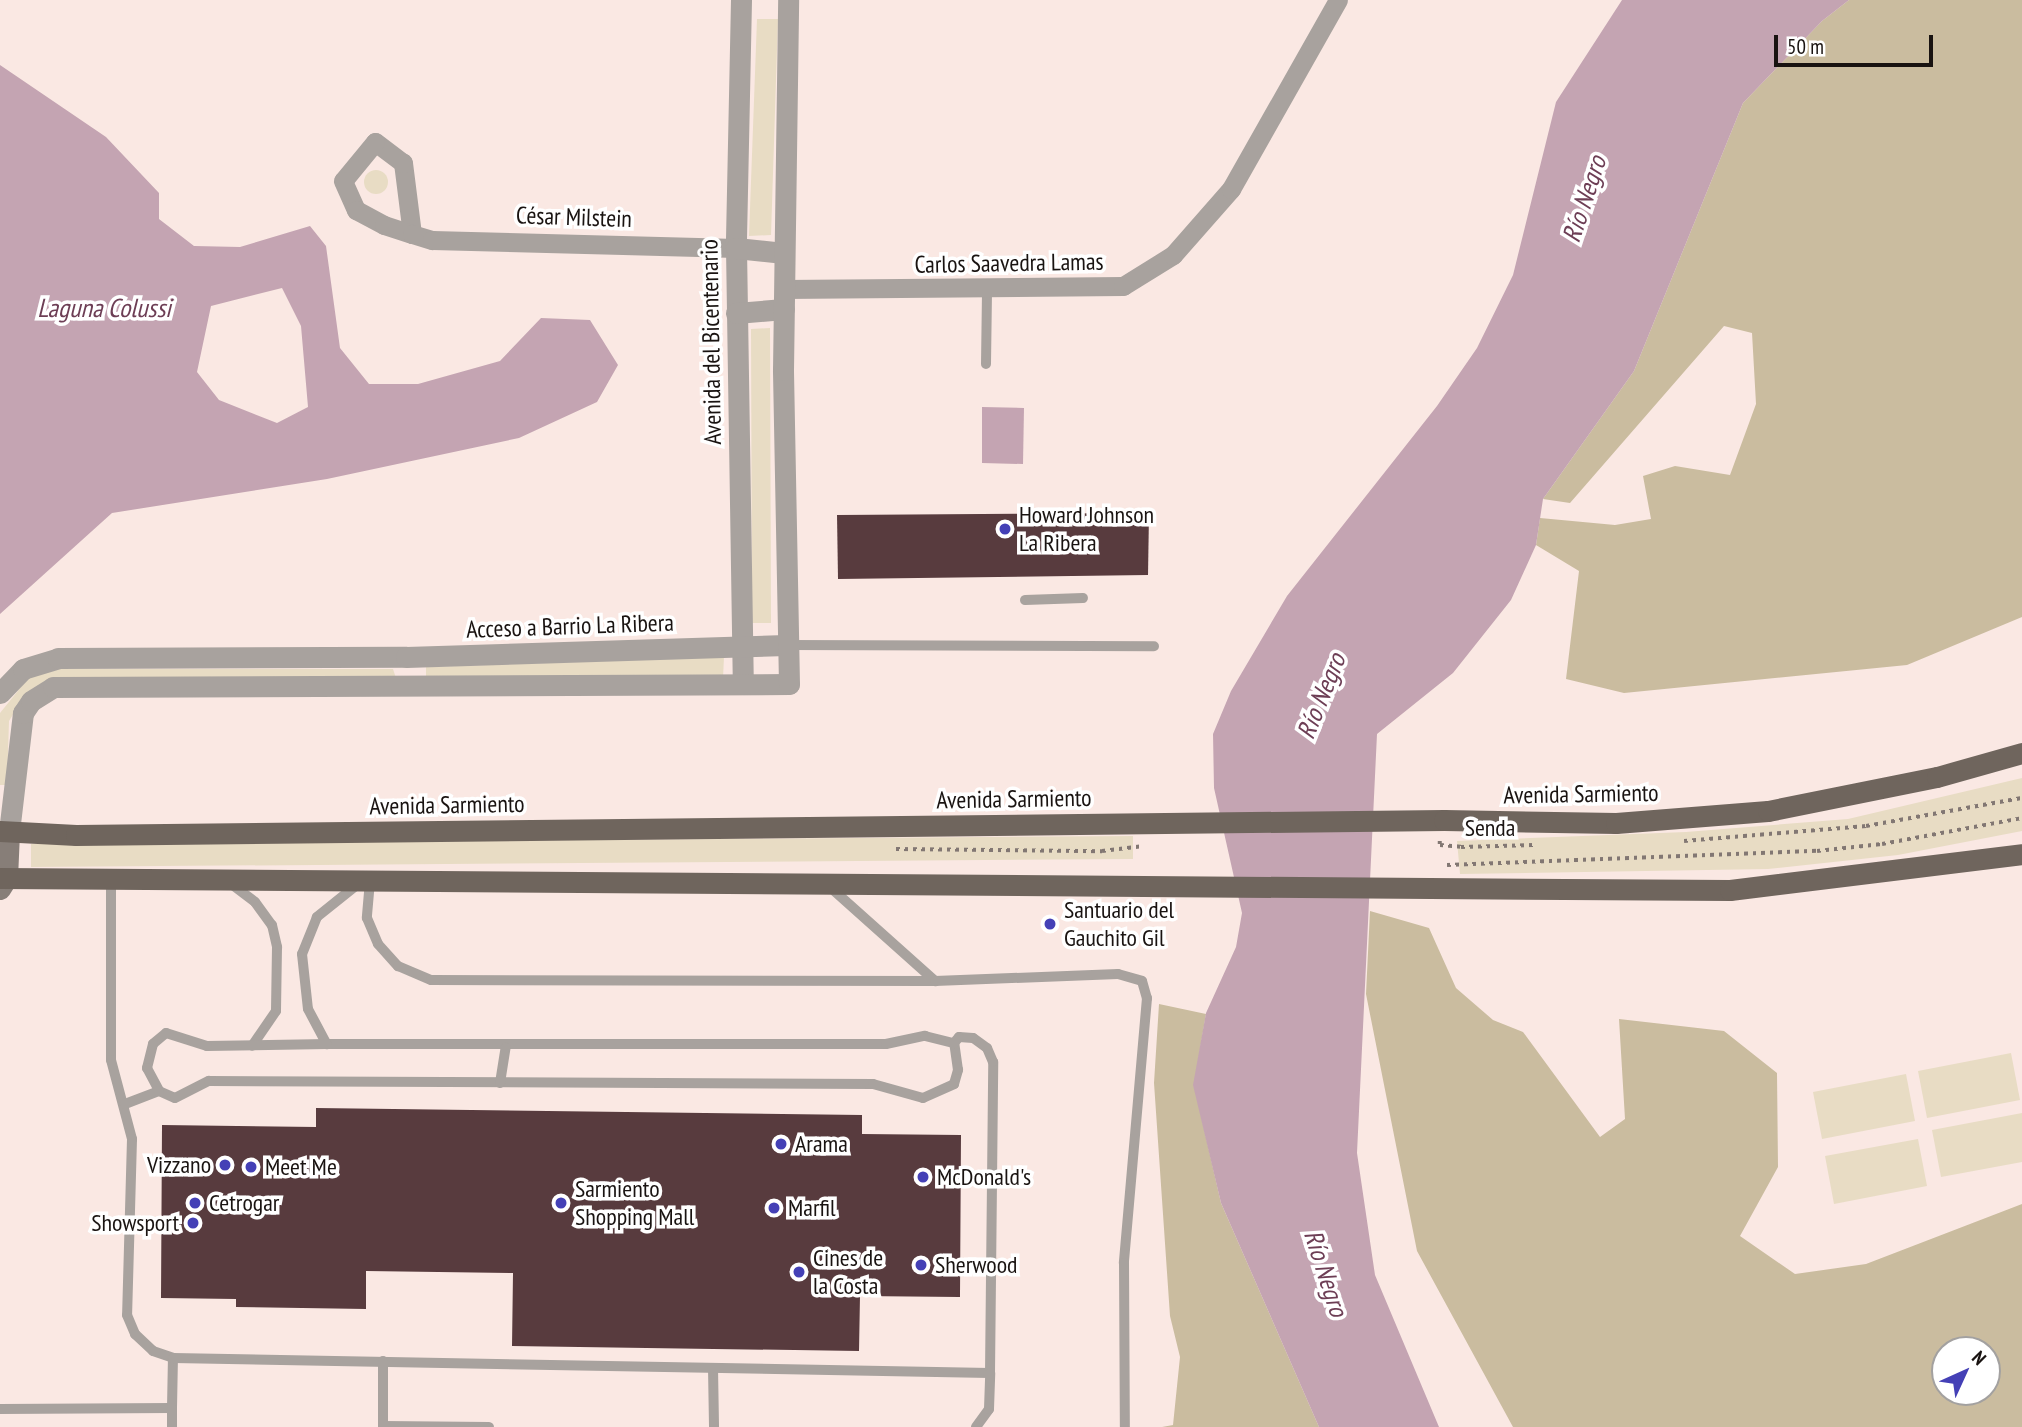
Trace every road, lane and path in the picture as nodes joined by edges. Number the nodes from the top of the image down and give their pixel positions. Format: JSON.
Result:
{"nodes":[{"id":1,"x":741,"y":0,"type":"edge"},
{"id":2,"x":788,"y":0,"type":"edge"},
{"id":3,"x":1338,"y":0,"type":"edge"},
{"id":4,"x":412,"y":234,"type":"junction"},
{"id":5,"x":736,"y":248,"type":"junction"},
{"id":6,"x":784,"y":253,"type":"junction"},
{"id":7,"x":987,"y":290,"type":"junction"},
{"id":8,"x":784,"y":299,"type":"junction"},
{"id":9,"x":736,"y":313,"type":"junction"},
{"id":10,"x":986,"y":364,"type":"dead end"},
{"id":11,"x":1083,"y":598,"type":"dead end"},
{"id":12,"x":1025,"y":600,"type":"dead end"},
{"id":13,"x":786,"y":645,"type":"junction"},
{"id":14,"x":1154,"y":646,"type":"dead end"},
{"id":15,"x":743,"y":647,"type":"junction"},
{"id":16,"x":406,"y":656,"type":"junction"},
{"id":17,"x":743,"y":684,"type":"junction"},
{"id":18,"x":411,"y":687,"type":"junction"},
{"id":19,"x":0,"y":693,"type":"edge"},
{"id":20,"x":2022,"y":752,"type":"edge"},
{"id":21,"x":2022,"y":818,"type":"edge"},
{"id":22,"x":1442,"y":830,"type":"junction"},
{"id":23,"x":5,"y":832,"type":"edge"},
{"id":24,"x":1545,"y":844,"type":"dead end"},
{"id":25,"x":2022,"y":853,"type":"edge"},
{"id":26,"x":111,"y":878,"type":"junction"},
{"id":27,"x":225,"y":878,"type":"junction"},
{"id":28,"x":1446,"y":879,"type":"junction"},
{"id":29,"x":367,"y":881,"type":"junction"},
{"id":30,"x":2,"y":882,"type":"edge"},
{"id":31,"x":828,"y":885,"type":"junction"},
{"id":32,"x":935,"y":981,"type":"junction"},
{"id":33,"x":954,"y":1043,"type":"junction"},
{"id":34,"x":327,"y":1044,"type":"junction"},
{"id":35,"x":252,"y":1046,"type":"junction"},
{"id":36,"x":506,"y":1047,"type":"junction"},
{"id":37,"x":500,"y":1083,"type":"junction"},
{"id":38,"x":159,"y":1091,"type":"junction"},
{"id":39,"x":125,"y":1104,"type":"junction"},
{"id":40,"x":173,"y":1358,"type":"junction"},
{"id":41,"x":383,"y":1361,"type":"junction"},
{"id":42,"x":713,"y":1368,"type":"junction"},
{"id":43,"x":990,"y":1373,"type":"junction"},
{"id":44,"x":173,"y":1408,"type":"junction"},
{"id":45,"x":0,"y":1409,"type":"edge"},
{"id":46,"x":172,"y":1427,"type":"edge"},
{"id":47,"x":383,"y":1427,"type":"edge"},
{"id":48,"x":489,"y":1427,"type":"edge"},
{"id":49,"x":714,"y":1427,"type":"edge"},
{"id":50,"x":976,"y":1427,"type":"edge"},
{"id":51,"x":1125,"y":1427,"type":"edge"}],
"edges":[{"from":1,"to":5,"type":"street","name":"Avenida del Bicentenario"},
{"from":2,"to":6,"type":"street"},
{"from":3,"to":7,"type":"street","name":"Carlos Saavedra Lamas"},
{"from":4,"to":4,"type":"street","name":"César Milstein"},
{"from":4,"to":5,"type":"street","name":"César Milstein"},
{"from":5,"to":6,"type":"street"},
{"from":5,"to":9,"type":"street","name":"Avenida del Bicentenario"},
{"from":6,"to":8,"type":"street"},
{"from":7,"to":8,"type":"street","name":"Carlos Saavedra Lamas"},
{"from":7,"to":10,"type":"lane"},
{"from":8,"to":9,"type":"street"},
{"from":8,"to":13,"type":"street"},
{"from":9,"to":15,"type":"street","name":"Avenida del Bicentenario"},
{"from":11,"to":12,"type":"lane"},
{"from":13,"to":14,"type":"lane","name":"Acceso a Barrio La Ribera"},
{"from":13,"to":15,"type":"street","name":"Acceso a Barrio La Ribera"},
{"from":13,"to":17,"type":"street"},
{"from":15,"to":16,"type":"street","name":"Acceso a Barrio La Ribera"},
{"from":15,"to":17,"type":"street","name":"Avenida del Bicentenario"},
{"from":16,"to":18,"type":"street"},
{"from":16,"to":19,"type":"street","name":"Acceso a Barrio La Ribera"},
{"from":17,"to":18,"type":"street"},
{"from":18,"to":23,"type":"street"},
{"from":20,"to":22,"type":"main road","name":"Avenida Sarmiento"},
{"from":21,"to":28,"type":"path"},
{"from":22,"to":23,"type":"main road","name":"Avenida Sarmiento"},
{"from":22,"to":24,"type":"path","name":"Senda"},
{"from":23,"to":30,"type":"main road"},
{"from":25,"to":28,"type":"main road"},
{"from":26,"to":27,"type":"main road"},
{"from":26,"to":30,"type":"main road"},
{"from":26,"to":39,"type":"lane"},
{"from":27,"to":29,"type":"main road"},
{"from":27,"to":35,"type":"lane"},
{"from":28,"to":31,"type":"main road"},
{"from":29,"to":31,"type":"main road"},
{"from":29,"to":32,"type":"lane"},
{"from":29,"to":34,"type":"lane"},
{"from":31,"to":32,"type":"lane"},
{"from":32,"to":51,"type":"lane"},
{"from":33,"to":36,"type":"lane"},
{"from":33,"to":37,"type":"lane"},
{"from":33,"to":43,"type":"lane"},
{"from":34,"to":35,"type":"lane"},
{"from":34,"to":36,"type":"lane"},
{"from":35,"to":38,"type":"lane"},
{"from":36,"to":37,"type":"lane"},
{"from":37,"to":38,"type":"lane"},
{"from":38,"to":39,"type":"lane"},
{"from":39,"to":40,"type":"lane"},
{"from":40,"to":41,"type":"lane"},
{"from":40,"to":44,"type":"lane"},
{"from":41,"to":42,"type":"lane"},
{"from":41,"to":47,"type":"lane"},
{"from":42,"to":43,"type":"lane"},
{"from":42,"to":49,"type":"lane"},
{"from":43,"to":50,"type":"lane"},
{"from":44,"to":45,"type":"lane"},
{"from":44,"to":46,"type":"lane"},
{"from":47,"to":48,"type":"lane"}]}
